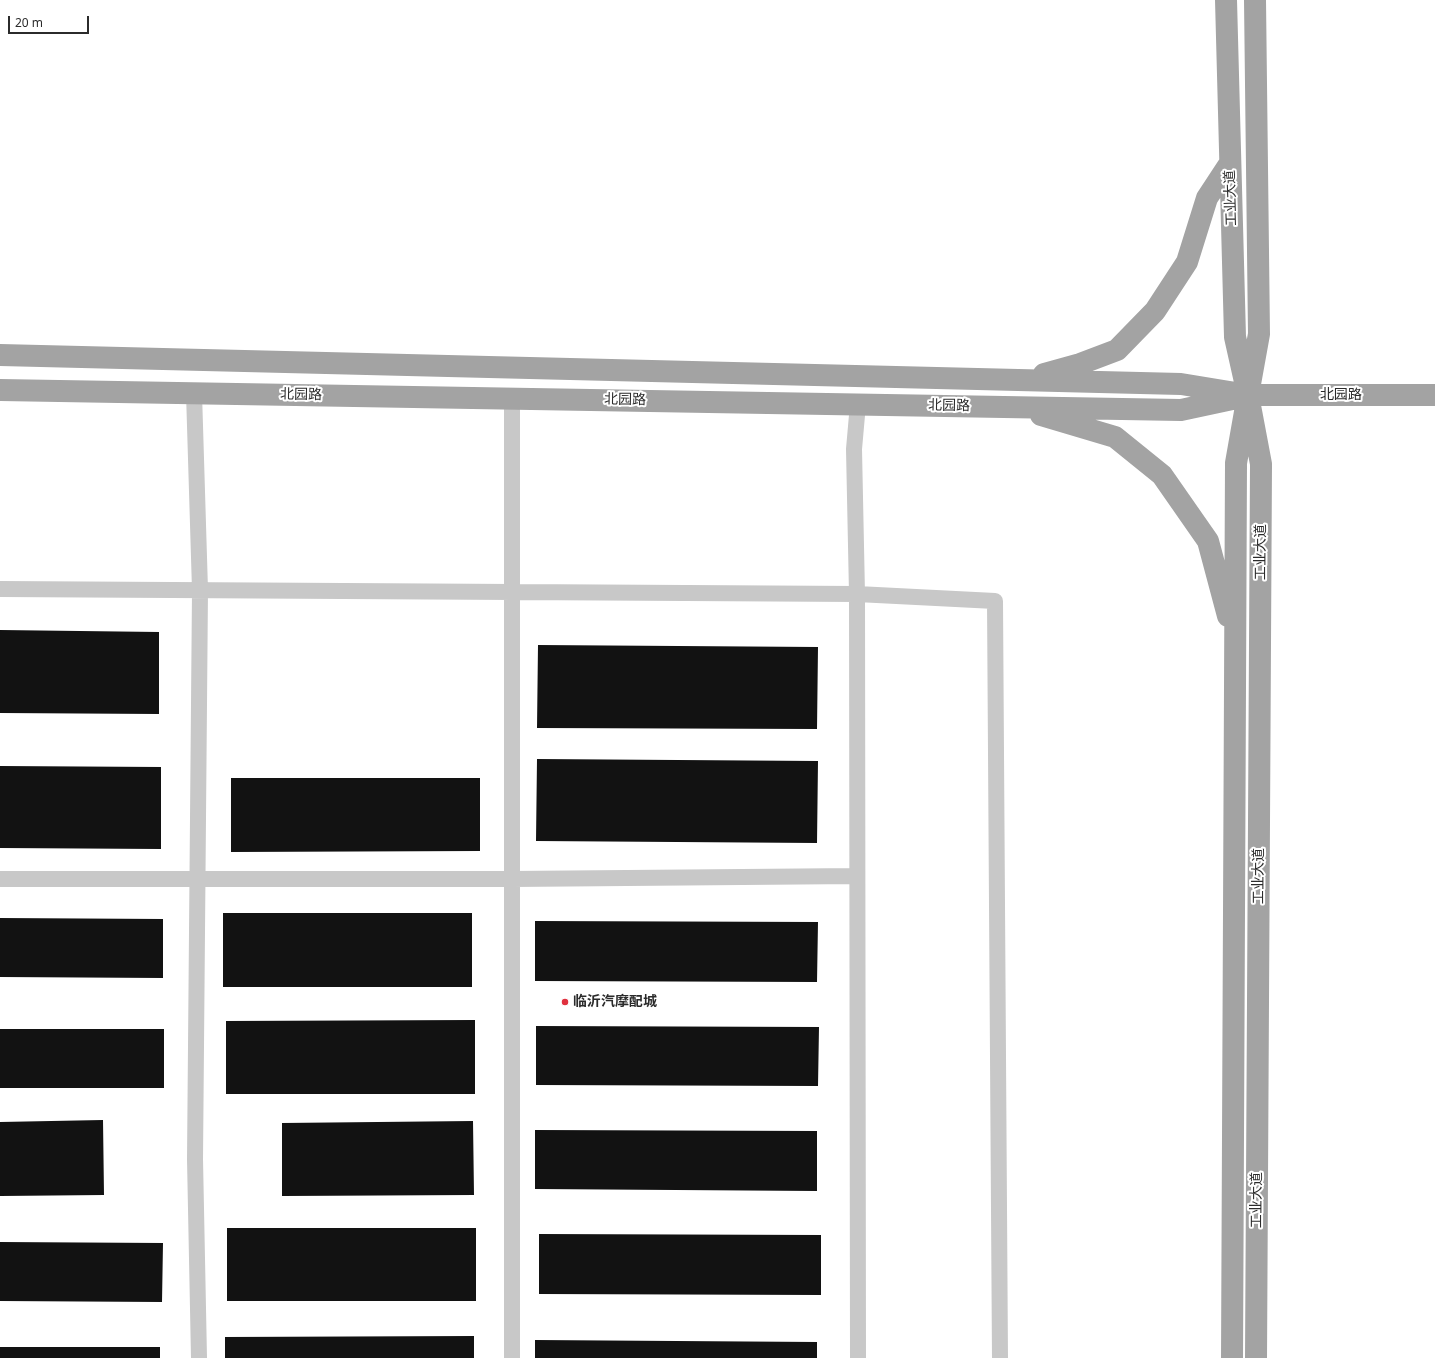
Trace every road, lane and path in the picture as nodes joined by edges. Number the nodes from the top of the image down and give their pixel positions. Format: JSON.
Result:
{"nodes":[{"id":1,"x":1226,"y":0,"type":"edge"},
{"id":2,"x":1255,"y":0,"type":"edge"},
{"id":3,"x":1230,"y":163,"type":"junction"},
{"id":4,"x":0,"y":355,"type":"edge"},
{"id":5,"x":1020,"y":380,"type":"junction"},
{"id":6,"x":0,"y":390,"type":"edge"},
{"id":7,"x":194,"y":393,"type":"junction"},
{"id":8,"x":1248,"y":395,"type":"junction"},
{"id":9,"x":1435,"y":395,"type":"edge"},
{"id":10,"x":512,"y":398,"type":"junction"},
{"id":11,"x":858,"y":404,"type":"junction"},
{"id":12,"x":1015,"y":407,"type":"junction"},
{"id":13,"x":0,"y":589,"type":"edge"},
{"id":14,"x":200,"y":590,"type":"junction"},
{"id":15,"x":512,"y":592,"type":"junction"},
{"id":16,"x":857,"y":594,"type":"junction"},
{"id":17,"x":1235,"y":646,"type":"junction"},
{"id":18,"x":858,"y":876,"type":"junction"},
{"id":19,"x":197,"y":878,"type":"junction"},
{"id":20,"x":0,"y":879,"type":"edge"},
{"id":21,"x":512,"y":879,"type":"junction"},
{"id":22,"x":199,"y":1358,"type":"edge"},
{"id":23,"x":512,"y":1358,"type":"edge"},
{"id":24,"x":858,"y":1358,"type":"edge"},
{"id":25,"x":1000,"y":1358,"type":"edge"},
{"id":26,"x":1232,"y":1358,"type":"edge"},
{"id":27,"x":1256,"y":1358,"type":"edge"}],
"edges":[{"from":1,"to":3,"type":"main road","name":"工业大道"},
{"from":2,"to":8,"type":"main road","name":"工业大道"},
{"from":3,"to":5,"type":"main road"},
{"from":3,"to":8,"type":"main road","name":"工业大道"},
{"from":4,"to":5,"type":"main road","name":"北园路"},
{"from":5,"to":8,"type":"main road","name":"北园路"},
{"from":6,"to":7,"type":"main road","name":"北园路"},
{"from":7,"to":10,"type":"main road","name":"北园路"},
{"from":7,"to":14,"type":"lane"},
{"from":8,"to":9,"type":"main road","name":"北园路"},
{"from":8,"to":12,"type":"main road","name":"北园路"},
{"from":8,"to":17,"type":"main road","name":"工业大道"},
{"from":8,"to":27,"type":"main road","name":"工业大道"},
{"from":10,"to":11,"type":"main road","name":"北园路"},
{"from":10,"to":15,"type":"lane"},
{"from":11,"to":12,"type":"main road","name":"北园路"},
{"from":11,"to":16,"type":"lane"},
{"from":12,"to":17,"type":"main road"},
{"from":13,"to":14,"type":"lane"},
{"from":14,"to":15,"type":"lane"},
{"from":14,"to":19,"type":"lane"},
{"from":15,"to":16,"type":"lane"},
{"from":15,"to":21,"type":"lane"},
{"from":16,"to":18,"type":"lane"},
{"from":16,"to":25,"type":"lane"},
{"from":17,"to":26,"type":"main road","name":"工业大道"},
{"from":18,"to":21,"type":"lane"},
{"from":18,"to":24,"type":"lane"},
{"from":19,"to":20,"type":"lane"},
{"from":19,"to":21,"type":"lane"},
{"from":19,"to":22,"type":"lane"},
{"from":21,"to":23,"type":"lane"}]}
